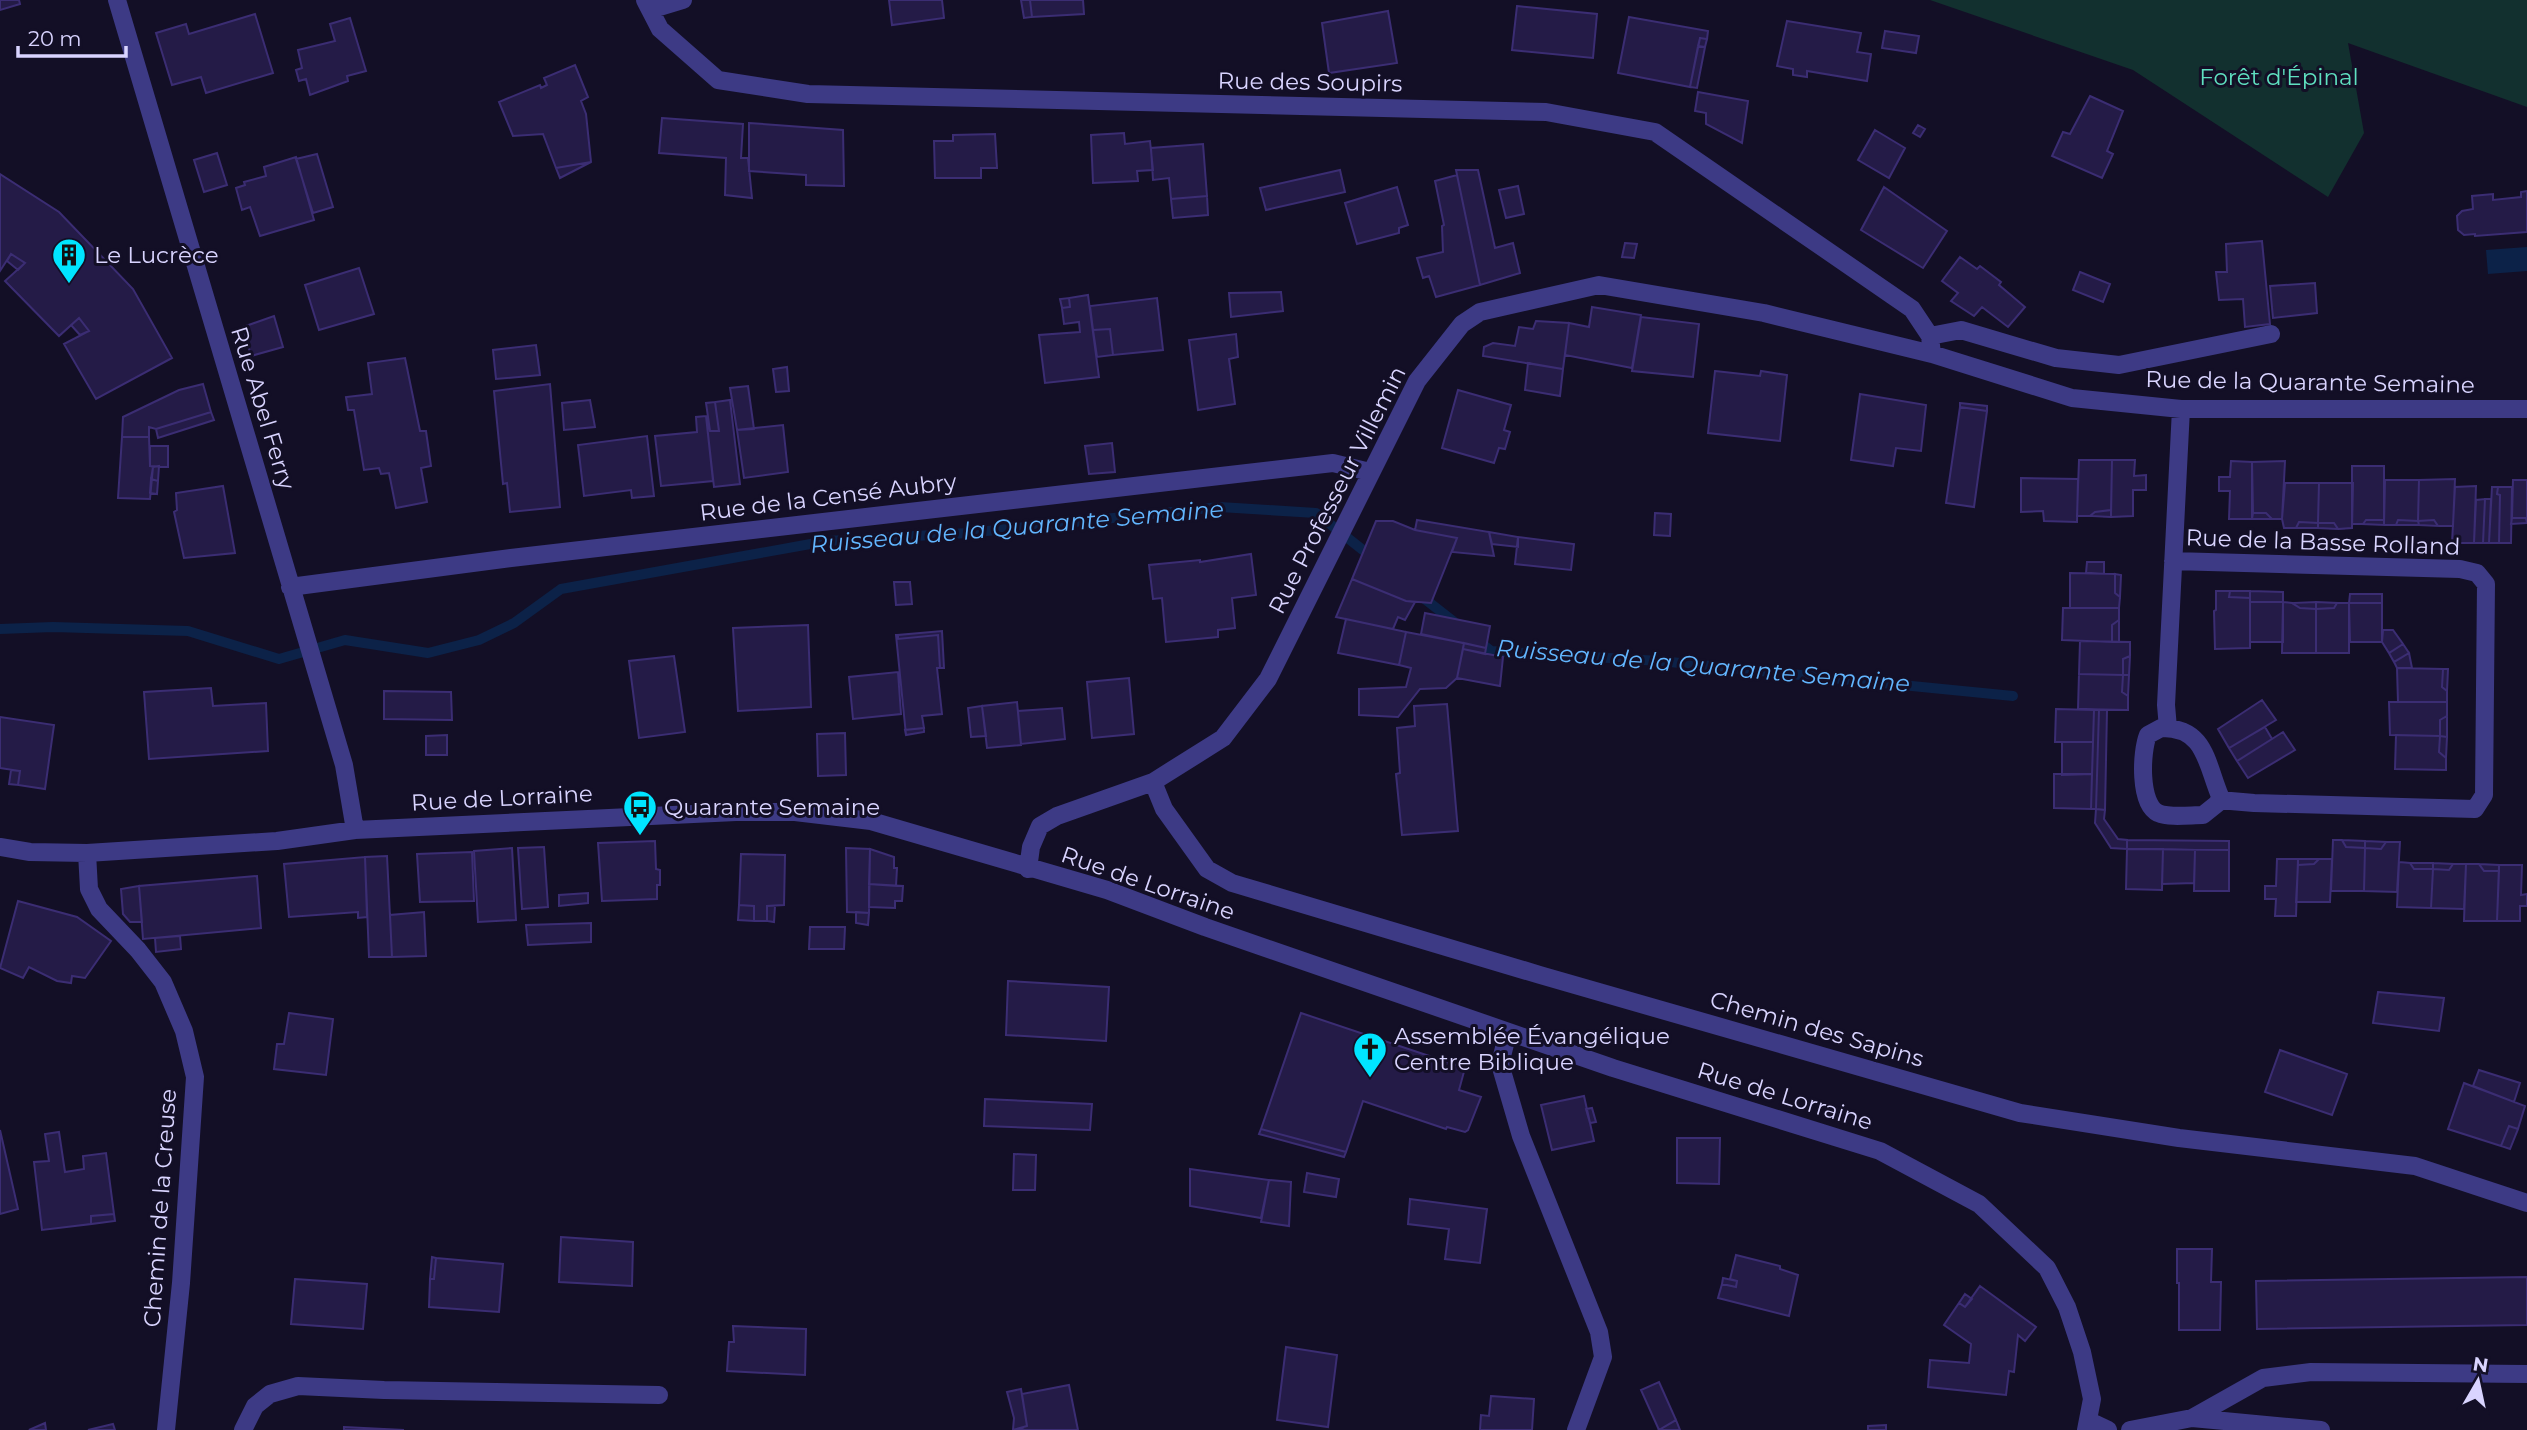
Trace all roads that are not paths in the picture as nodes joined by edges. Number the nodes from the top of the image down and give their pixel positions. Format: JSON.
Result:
{"nodes":[{"id":1,"x":117,"y":0,"type":"edge"},
{"id":2,"x":683,"y":0,"type":"edge"},
{"id":3,"x":648,"y":5,"type":"edge"},
{"id":4,"x":2272,"y":334,"type":"dead end"},
{"id":5,"x":1931,"y":345,"type":"junction"},
{"id":6,"x":2181,"y":409,"type":"junction"},
{"id":7,"x":2527,"y":409,"type":"edge"},
{"id":8,"x":1370,"y":472,"type":"junction"},
{"id":9,"x":2173,"y":561,"type":"junction"},
{"id":10,"x":290,"y":587,"type":"junction"},
{"id":11,"x":2168,"y":728,"type":"junction"},
{"id":12,"x":1153,"y":782,"type":"junction"},
{"id":13,"x":2218,"y":800,"type":"junction"},
{"id":14,"x":355,"y":830,"type":"junction"},
{"id":15,"x":0,"y":847,"type":"edge"},
{"id":16,"x":87,"y":853,"type":"junction"},
{"id":17,"x":1028,"y":869,"type":"junction"},
{"id":18,"x":1508,"y":1032,"type":"junction"},
{"id":19,"x":2527,"y":1203,"type":"edge"},
{"id":20,"x":2527,"y":1374,"type":"edge"},
{"id":21,"x":659,"y":1395,"type":"dead end"},
{"id":22,"x":2192,"y":1418,"type":"junction"},
{"id":23,"x":2087,"y":1425,"type":"edge"},
{"id":24,"x":166,"y":1430,"type":"edge"},
{"id":25,"x":243,"y":1430,"type":"edge"},
{"id":26,"x":1576,"y":1430,"type":"edge"},
{"id":27,"x":2108,"y":1430,"type":"edge"},
{"id":28,"x":2130,"y":1430,"type":"edge"},
{"id":29,"x":2321,"y":1430,"type":"edge"}],
"edges":[{"from":1,"to":10,"type":"street","name":"Rue Abel Ferry"},
{"from":2,"to":3,"type":"street","name":"Rue des Soupirs"},
{"from":3,"to":5,"type":"street","name":"Rue des Soupirs"},
{"from":4,"to":5,"type":"street"},
{"from":5,"to":6,"type":"street","name":"Rue de la Quarante Semaine"},
{"from":5,"to":8,"type":"street","name":"Rue Professeur Villemin"},
{"from":6,"to":7,"type":"street","name":"Rue de la Quarante Semaine"},
{"from":6,"to":9,"type":"street","name":"Rue de la Basse Rolland"},
{"from":8,"to":10,"type":"street","name":"Rue de la Censé Aubry"},
{"from":8,"to":12,"type":"street","name":"Rue Professeur Villemin"},
{"from":9,"to":11,"type":"street","name":"Rue de la Basse Rolland"},
{"from":9,"to":13,"type":"street","name":"Rue de la Basse Rolland"},
{"from":10,"to":14,"type":"street","name":"Rue Abel Ferry"},
{"from":11,"to":13,"type":"street"},
{"from":11,"to":13,"type":"street"},
{"from":12,"to":17,"type":"street","name":"Rue Professeur Villemin"},
{"from":12,"to":19,"type":"street","name":"Chemin des Sapins"},
{"from":14,"to":16,"type":"street","name":"Rue de Lorraine"},
{"from":14,"to":17,"type":"street","name":"Rue de Lorraine"},
{"from":15,"to":16,"type":"street","name":"Rue de Lorraine"},
{"from":16,"to":24,"type":"street","name":"Chemin de la Creuse"},
{"from":17,"to":18,"type":"street","name":"Rue de Lorraine"},
{"from":18,"to":23,"type":"street","name":"Rue de Lorraine"},
{"from":18,"to":26,"type":"street"},
{"from":20,"to":22,"type":"street"},
{"from":21,"to":25,"type":"street"},
{"from":22,"to":28,"type":"street"},
{"from":22,"to":29,"type":"street"},
{"from":23,"to":27,"type":"street"}]}
